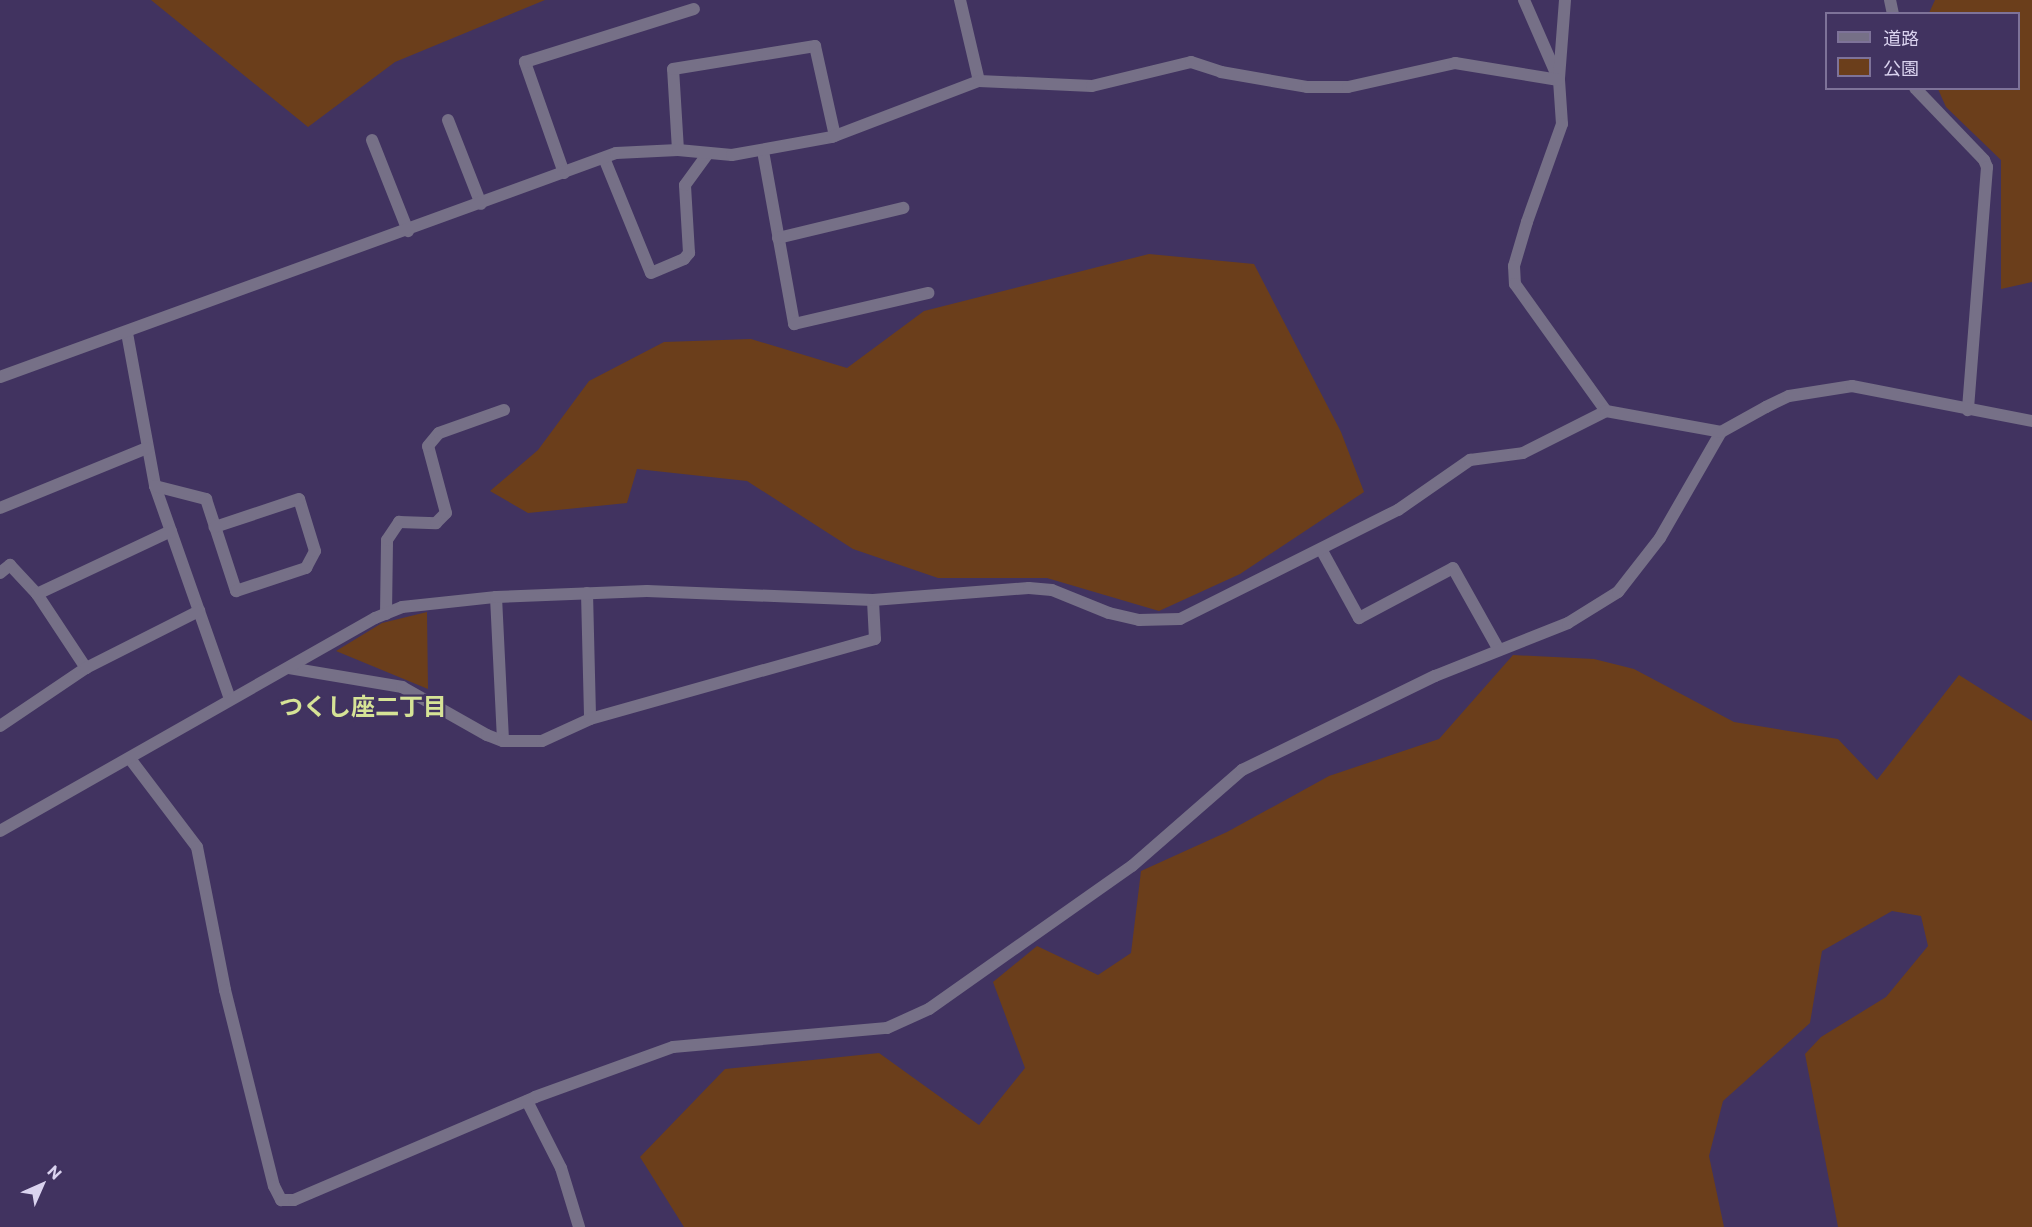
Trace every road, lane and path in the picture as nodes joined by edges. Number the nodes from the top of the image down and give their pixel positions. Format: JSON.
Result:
{"nodes":[{"id":1,"x":960,"y":0,"type":"edge"},
{"id":2,"x":1524,"y":0,"type":"edge"},
{"id":3,"x":1565,"y":0,"type":"edge"},
{"id":4,"x":694,"y":9,"type":"dead end"},
{"id":5,"x":1559,"y":80,"type":"junction"},
{"id":6,"x":979,"y":81,"type":"junction"},
{"id":7,"x":1917,"y":90,"type":"edge"},
{"id":8,"x":448,"y":120,"type":"dead end"},
{"id":9,"x":835,"y":136,"type":"junction"},
{"id":10,"x":372,"y":140,"type":"dead end"},
{"id":11,"x":678,"y":150,"type":"junction"},
{"id":12,"x":762,"y":151,"type":"junction"},
{"id":13,"x":708,"y":153,"type":"junction"},
{"id":14,"x":604,"y":158,"type":"junction"},
{"id":15,"x":564,"y":173,"type":"junction"},
{"id":16,"x":481,"y":204,"type":"junction"},
{"id":17,"x":903,"y":208,"type":"dead end"},
{"id":18,"x":408,"y":231,"type":"junction"},
{"id":19,"x":778,"y":238,"type":"junction"},
{"id":20,"x":927,"y":293,"type":"dead end"},
{"id":21,"x":127,"y":333,"type":"junction"},
{"id":22,"x":0,"y":377,"type":"edge"},
{"id":23,"x":504,"y":410,"type":"dead end"},
{"id":24,"x":1968,"y":410,"type":"junction"},
{"id":25,"x":1606,"y":411,"type":"junction"},
{"id":26,"x":2032,"y":421,"type":"edge"},
{"id":27,"x":1721,"y":432,"type":"junction"},
{"id":28,"x":147,"y":448,"type":"junction"},
{"id":29,"x":154,"y":486,"type":"junction"},
{"id":30,"x":0,"y":508,"type":"edge"},
{"id":31,"x":215,"y":527,"type":"junction"},
{"id":32,"x":171,"y":531,"type":"junction"},
{"id":33,"x":1321,"y":549,"type":"junction"},
{"id":34,"x":0,"y":573,"type":"edge"},
{"id":35,"x":587,"y":593,"type":"junction"},
{"id":36,"x":37,"y":594,"type":"junction"},
{"id":37,"x":496,"y":597,"type":"junction"},
{"id":38,"x":873,"y":600,"type":"junction"},
{"id":39,"x":199,"y":610,"type":"junction"},
{"id":40,"x":386,"y":614,"type":"junction"},
{"id":41,"x":1499,"y":650,"type":"junction"},
{"id":42,"x":86,"y":668,"type":"junction"},
{"id":43,"x":289,"y":668,"type":"junction"},
{"id":44,"x":230,"y":699,"type":"junction"},
{"id":45,"x":590,"y":719,"type":"junction"},
{"id":46,"x":0,"y":726,"type":"edge"},
{"id":47,"x":503,"y":741,"type":"junction"},
{"id":48,"x":131,"y":760,"type":"junction"},
{"id":49,"x":0,"y":831,"type":"edge"},
{"id":50,"x":527,"y":1101,"type":"junction"},
{"id":51,"x":579,"y":1227,"type":"edge"}],
"edges":[{"from":1,"to":6,"type":"street"},
{"from":2,"to":5,"type":"street"},
{"from":3,"to":5,"type":"street"},
{"from":4,"to":15,"type":"street"},
{"from":5,"to":6,"type":"street"},
{"from":5,"to":25,"type":"street"},
{"from":6,"to":9,"type":"street"},
{"from":7,"to":24,"type":"street"},
{"from":8,"to":16,"type":"street"},
{"from":9,"to":11,"type":"street"},
{"from":9,"to":12,"type":"street"},
{"from":10,"to":18,"type":"street"},
{"from":11,"to":13,"type":"street"},
{"from":11,"to":14,"type":"street"},
{"from":12,"to":13,"type":"street"},
{"from":12,"to":19,"type":"street"},
{"from":13,"to":14,"type":"street"},
{"from":14,"to":15,"type":"street"},
{"from":15,"to":16,"type":"street"},
{"from":16,"to":18,"type":"street"},
{"from":17,"to":19,"type":"street"},
{"from":18,"to":21,"type":"street"},
{"from":19,"to":20,"type":"street"},
{"from":21,"to":22,"type":"street"},
{"from":21,"to":28,"type":"street"},
{"from":23,"to":40,"type":"street"},
{"from":24,"to":26,"type":"street"},
{"from":24,"to":27,"type":"street"},
{"from":25,"to":27,"type":"street"},
{"from":25,"to":33,"type":"street"},
{"from":27,"to":41,"type":"street"},
{"from":28,"to":29,"type":"street"},
{"from":28,"to":30,"type":"street"},
{"from":29,"to":31,"type":"street"},
{"from":29,"to":32,"type":"street"},
{"from":31,"to":31,"type":"street"},
{"from":32,"to":36,"type":"street"},
{"from":32,"to":39,"type":"street"},
{"from":33,"to":38,"type":"street"},
{"from":33,"to":41,"type":"street"},
{"from":34,"to":36,"type":"street"},
{"from":35,"to":37,"type":"street"},
{"from":35,"to":38,"type":"street"},
{"from":35,"to":45,"type":"street"},
{"from":36,"to":42,"type":"street"},
{"from":37,"to":40,"type":"street"},
{"from":37,"to":47,"type":"street"},
{"from":38,"to":45,"type":"street"},
{"from":39,"to":42,"type":"street"},
{"from":39,"to":44,"type":"street"},
{"from":40,"to":43,"type":"street"},
{"from":41,"to":50,"type":"street"},
{"from":42,"to":46,"type":"street"},
{"from":43,"to":44,"type":"street"},
{"from":43,"to":47,"type":"street"},
{"from":44,"to":48,"type":"street"},
{"from":45,"to":47,"type":"street"},
{"from":48,"to":49,"type":"street"},
{"from":48,"to":50,"type":"street"},
{"from":50,"to":51,"type":"street"}]}
